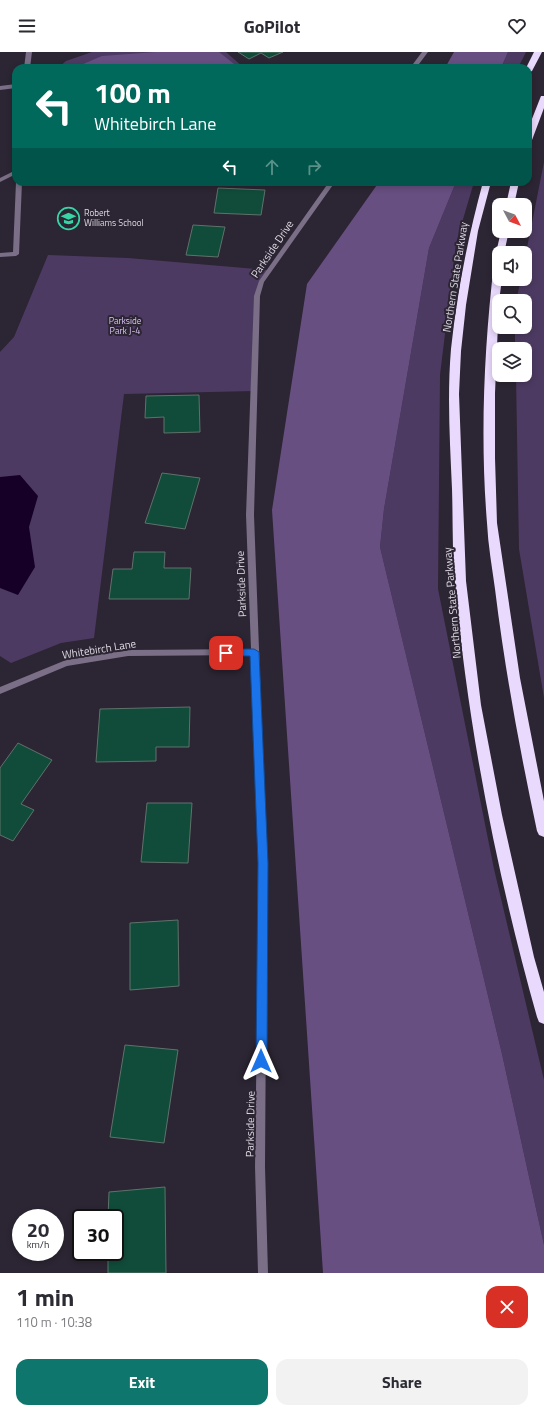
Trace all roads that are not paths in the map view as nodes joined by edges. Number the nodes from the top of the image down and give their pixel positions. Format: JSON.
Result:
{"nodes":[{"id":1,"x":29,"y":52,"type":"edge"},
{"id":2,"x":424,"y":52,"type":"edge"},
{"id":3,"x":538,"y":52,"type":"edge"},
{"id":4,"x":28,"y":64,"type":"edge"},
{"id":5,"x":416,"y":64,"type":"edge"},
{"id":6,"x":532,"y":64,"type":"edge"},
{"id":7,"x":12,"y":86,"type":"edge"},
{"id":8,"x":0,"y":88,"type":"edge"},
{"id":9,"x":544,"y":98,"type":"edge"},
{"id":10,"x":532,"y":130,"type":"edge"},
{"id":11,"x":12,"y":174,"type":"edge"},
{"id":12,"x":0,"y":180,"type":"edge"},
{"id":13,"x":19,"y":186,"type":"edge"},
{"id":14,"x":329,"y":186,"type":"edge"},
{"id":15,"x":485,"y":186,"type":"edge"},
{"id":16,"x":514,"y":186,"type":"edge"},
{"id":17,"x":512,"y":198,"type":"edge"},
{"id":18,"x":0,"y":255,"type":"edge"},
{"id":19,"x":496,"y":286,"type":"edge"},
{"id":20,"x":254,"y":652,"type":"junction"},
{"id":21,"x":0,"y":691,"type":"edge"},
{"id":22,"x":544,"y":831,"type":"edge"},
{"id":23,"x":544,"y":1017,"type":"edge"},
{"id":24,"x":263,"y":1273,"type":"edge"}],
"edges":[{"from":1,"to":4,"type":"street"},
{"from":2,"to":5,"type":"street"},
{"from":3,"to":6,"type":"highway"},
{"from":7,"to":8,"type":"street"},
{"from":9,"to":10,"type":"highway"},
{"from":11,"to":12,"type":"street"},
{"from":13,"to":18,"type":"street"},
{"from":14,"to":20,"type":"street","name":"Parkside Drive"},
{"from":15,"to":23,"type":"highway","name":"Northern State Parkway"},
{"from":16,"to":17,"type":"highway"},
{"from":19,"to":22,"type":"highway"},
{"from":20,"to":21,"type":"street","name":"Whitebirch Lane"},
{"from":20,"to":24,"type":"street","name":"Parkside Drive"}]}
